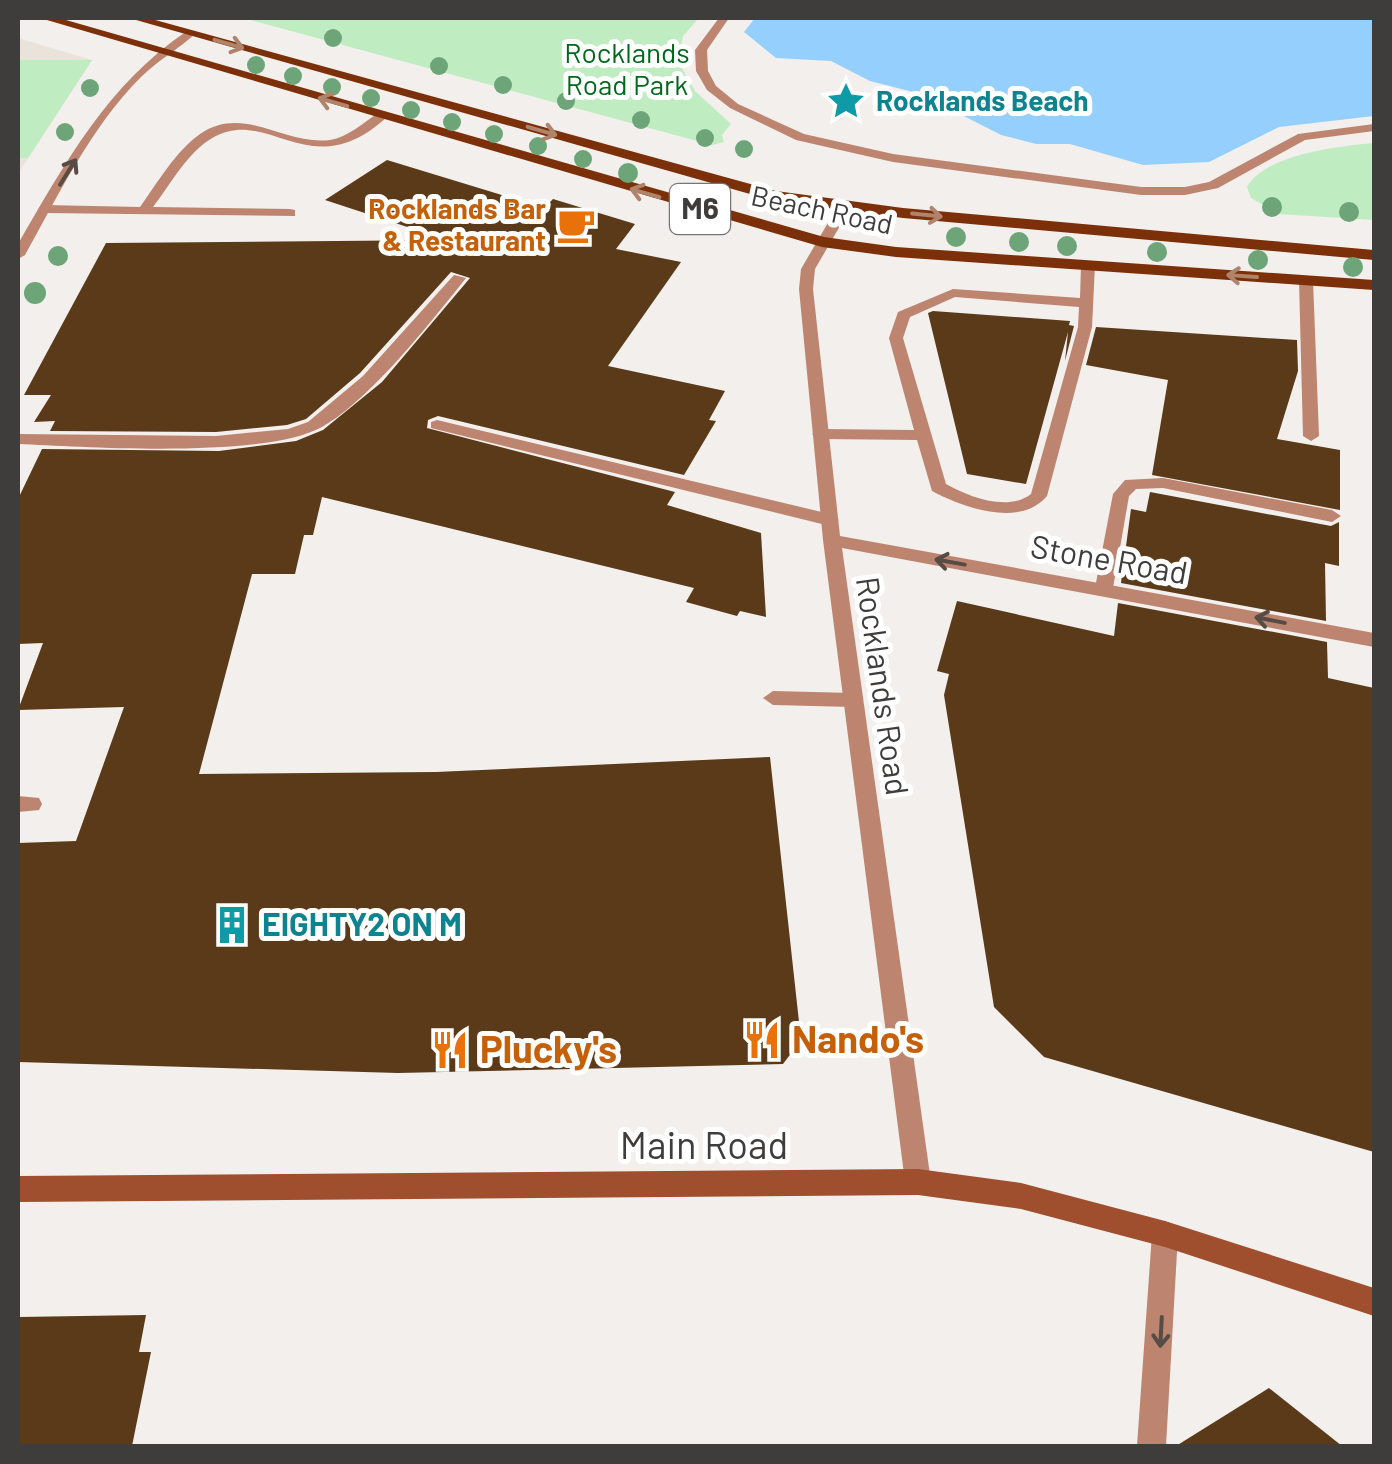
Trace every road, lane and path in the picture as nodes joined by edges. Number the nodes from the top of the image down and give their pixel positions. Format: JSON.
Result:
{"nodes":[{"id":1,"x":46,"y":18,"type":"edge"},
{"id":2,"x":135,"y":18,"type":"edge"},
{"id":3,"x":724,"y":18,"type":"edge"},
{"id":4,"x":191,"y":34,"type":"junction"},
{"id":5,"x":159,"y":51,"type":"junction"},
{"id":6,"x":382,"y":116,"type":"junction"},
{"id":7,"x":1374,"y":128,"type":"edge"},
{"id":8,"x":844,"y":206,"type":"junction"},
{"id":9,"x":146,"y":207,"type":"junction"},
{"id":10,"x":45,"y":209,"type":"junction"},
{"id":11,"x":290,"y":213,"type":"dead end"},
{"id":12,"x":822,"y":242,"type":"junction"},
{"id":13,"x":1374,"y":255,"type":"edge"},
{"id":14,"x":18,"y":256,"type":"edge"},
{"id":15,"x":1088,"y":265,"type":"junction"},
{"id":16,"x":459,"y":278,"type":"dead end"},
{"id":17,"x":1306,"y":280,"type":"junction"},
{"id":18,"x":1374,"y":285,"type":"edge"},
{"id":19,"x":1087,"y":303,"type":"junction"},
{"id":20,"x":437,"y":425,"type":"dead end"},
{"id":21,"x":820,"y":434,"type":"junction"},
{"id":22,"x":922,"y":436,"type":"junction"},
{"id":23,"x":1311,"y":436,"type":"dead end"},
{"id":24,"x":18,"y":439,"type":"edge"},
{"id":25,"x":1332,"y":516,"type":"dead end"},
{"id":26,"x":831,"y":530,"type":"junction"},
{"id":27,"x":1104,"y":588,"type":"junction"},
{"id":28,"x":1374,"y":640,"type":"edge"},
{"id":29,"x":773,"y":698,"type":"dead end"},
{"id":30,"x":853,"y":700,"type":"junction"},
{"id":31,"x":918,"y":1182,"type":"junction"},
{"id":32,"x":18,"y":1189,"type":"edge"},
{"id":33,"x":1166,"y":1234,"type":"junction"},
{"id":34,"x":1374,"y":1302,"type":"edge"},
{"id":35,"x":1151,"y":1446,"type":"edge"}],
"edges":[{"from":1,"to":5,"type":"main road","name":"Beach Road","number":"M6"},
{"from":2,"to":4,"type":"main road","name":"Beach Road","number":"M6"},
{"from":3,"to":7,"type":"street"},
{"from":4,"to":5,"type":"street"},
{"from":4,"to":8,"type":"main road","name":"Beach Road","number":"M6","one_way":true},
{"from":6,"to":5,"type":"main road","name":"Beach Road","number":"M6","one_way":true},
{"from":10,"to":5,"type":"street","one_way":true},
{"from":6,"to":9,"type":"street"},
{"from":12,"to":6,"type":"main road","name":"Beach Road","number":"M6","one_way":true},
{"from":8,"to":12,"type":"street","name":"Rocklands Road"},
{"from":8,"to":13,"type":"main road","name":"Beach Road","number":"M6","one_way":true},
{"from":9,"to":10,"type":"street"},
{"from":9,"to":11,"type":"street"},
{"from":10,"to":14,"type":"street"},
{"from":12,"to":15,"type":"main road","name":"Beach Road","number":"M6"},
{"from":12,"to":21,"type":"street","name":"Rocklands Road"},
{"from":17,"to":15,"type":"main road","name":"Beach Road","number":"M6","one_way":true},
{"from":15,"to":19,"type":"street"},
{"from":16,"to":24,"type":"street"},
{"from":17,"to":18,"type":"main road","name":"Beach Road","number":"M6"},
{"from":17,"to":23,"type":"street"},
{"from":19,"to":22,"type":"street"},
{"from":19,"to":22,"type":"street"},
{"from":20,"to":26,"type":"street","name":"Stone Road"},
{"from":21,"to":22,"type":"street"},
{"from":21,"to":26,"type":"street","name":"Rocklands Road"},
{"from":25,"to":27,"type":"street"},
{"from":27,"to":26,"type":"street","name":"Stone Road","one_way":true},
{"from":26,"to":30,"type":"street","name":"Rocklands Road"},
{"from":28,"to":27,"type":"street","name":"Stone Road","one_way":true},
{"from":29,"to":30,"type":"street"},
{"from":30,"to":31,"type":"street","name":"Rocklands Road"},
{"from":31,"to":32,"type":"main road","name":"Main Road"},
{"from":31,"to":33,"type":"main road","name":"Main Road"},
{"from":33,"to":34,"type":"main road","name":"Main Road"},
{"from":33,"to":35,"type":"street","one_way":true}]}
